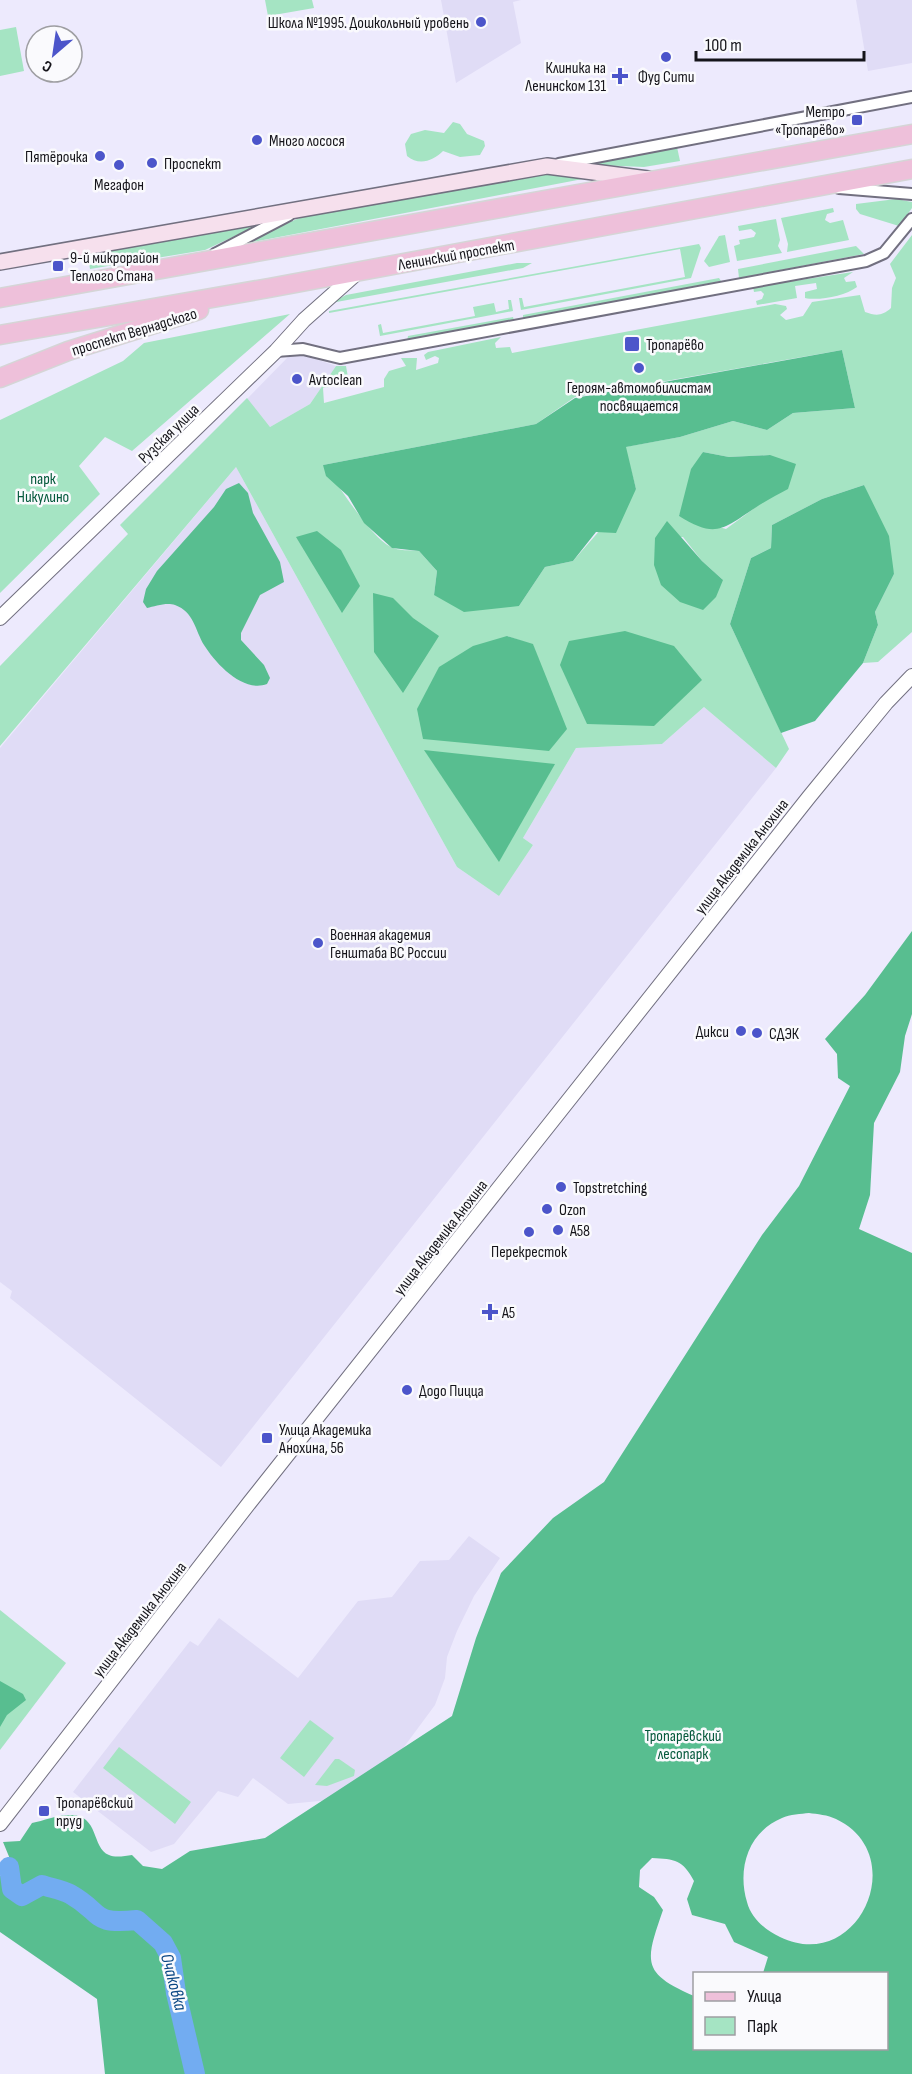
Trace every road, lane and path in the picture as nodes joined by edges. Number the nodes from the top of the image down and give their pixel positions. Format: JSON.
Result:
{"nodes":[{"id":1,"x":912,"y":97,"type":"edge"},
{"id":2,"x":912,"y":134,"type":"edge"},
{"id":3,"x":547,"y":166,"type":"junction"},
{"id":4,"x":912,"y":169,"type":"edge"},
{"id":5,"x":660,"y":180,"type":"junction"},
{"id":6,"x":815,"y":186,"type":"junction"},
{"id":7,"x":912,"y":194,"type":"edge"},
{"id":8,"x":300,"y":209,"type":"junction"},
{"id":9,"x":912,"y":219,"type":"edge"},
{"id":10,"x":0,"y":262,"type":"edge"},
{"id":11,"x":197,"y":263,"type":"junction"},
{"id":12,"x":358,"y":272,"type":"junction"},
{"id":13,"x":269,"y":288,"type":"junction"},
{"id":14,"x":0,"y":298,"type":"edge"},
{"id":15,"x":0,"y":335,"type":"edge"},
{"id":16,"x":276,"y":351,"type":"junction"},
{"id":17,"x":0,"y":378,"type":"edge"},
{"id":18,"x":0,"y":618,"type":"edge"},
{"id":19,"x":912,"y":676,"type":"edge"},
{"id":20,"x":0,"y":1824,"type":"edge"}],
"edges":[{"from":1,"to":3,"type":"street"},
{"from":2,"to":5,"type":"main road"},
{"from":3,"to":5,"type":"main road"},
{"from":3,"to":8,"type":"main road"},
{"from":4,"to":6,"type":"main road","name":"Ленинский проспект"},
{"from":5,"to":11,"type":"main road"},
{"from":6,"to":7,"type":"street"},
{"from":6,"to":12,"type":"main road","name":"Ленинский проспект"},
{"from":8,"to":10,"type":"main road"},
{"from":8,"to":11,"type":"street"},
{"from":9,"to":16,"type":"street"},
{"from":11,"to":14,"type":"main road"},
{"from":12,"to":13,"type":"main road","name":"Ленинский проспект"},
{"from":12,"to":16,"type":"street","name":"Рузская улица"},
{"from":13,"to":15,"type":"main road","name":"Ленинский проспект"},
{"from":13,"to":17,"type":"main road","name":"проспект Вернадского"},
{"from":16,"to":18,"type":"street","name":"Рузская улица"},
{"from":19,"to":20,"type":"street","name":"улица Академика Анохина"}]}
